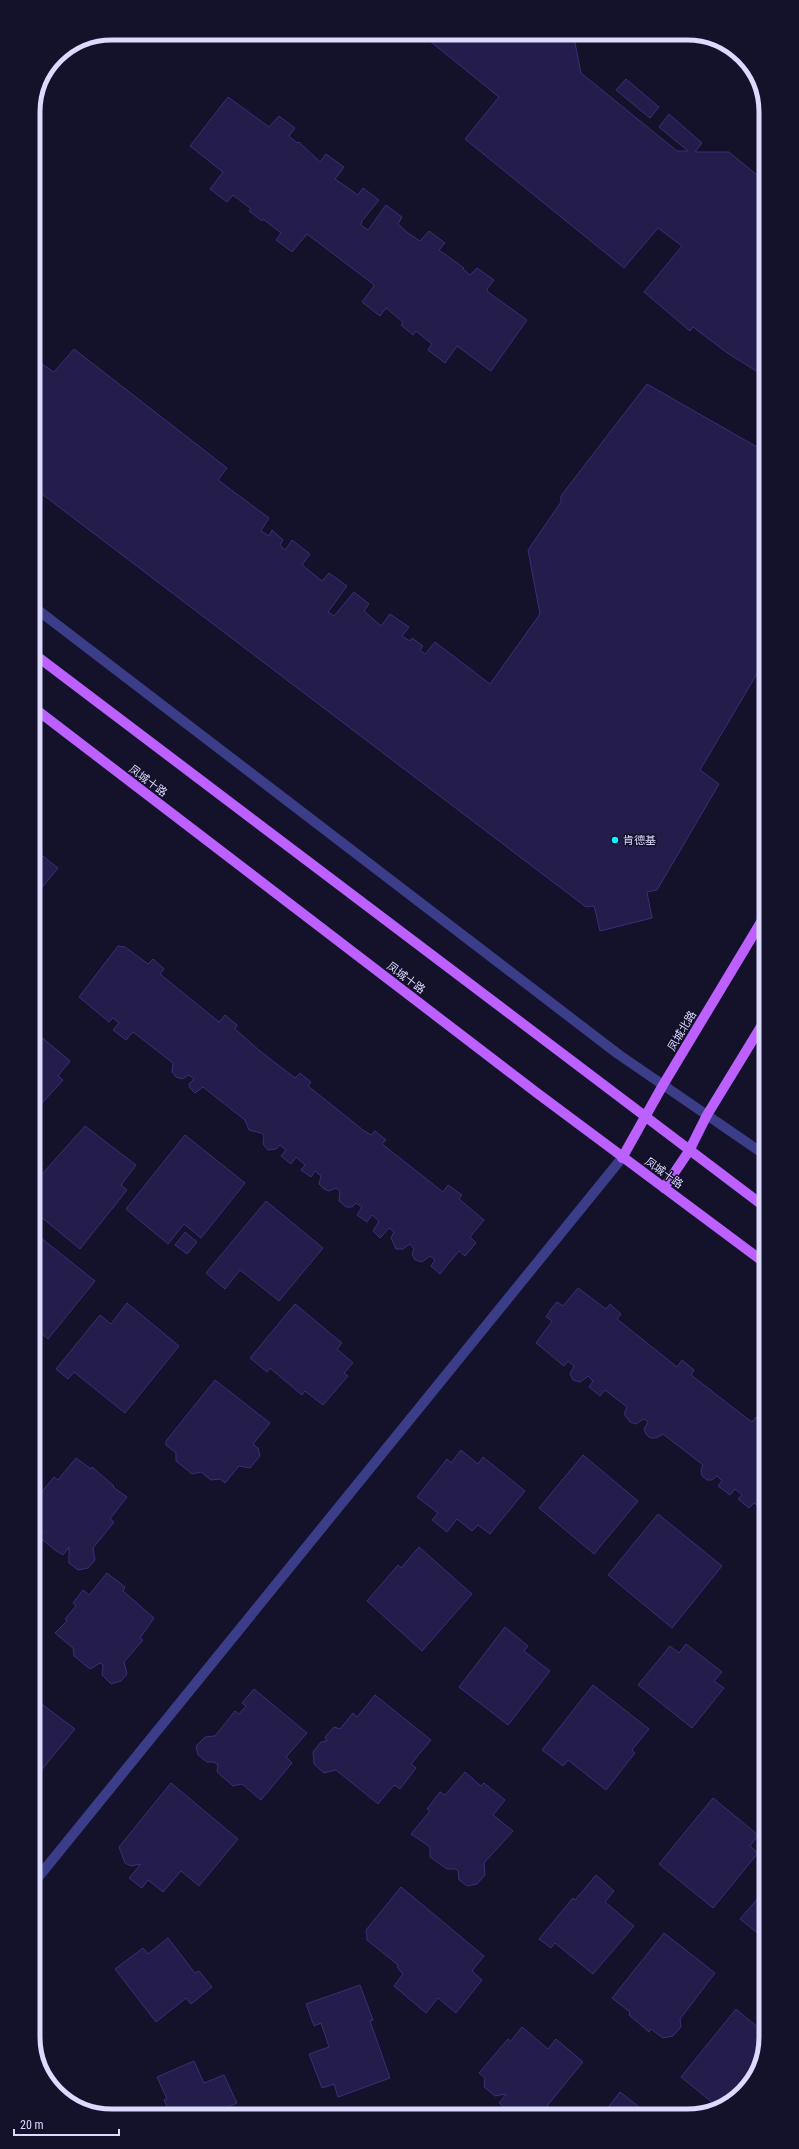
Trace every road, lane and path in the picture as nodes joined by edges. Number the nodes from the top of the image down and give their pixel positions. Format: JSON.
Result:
{"nodes":[{"id":1,"x":40,"y":612,"type":"edge"},
{"id":2,"x":40,"y":659,"type":"edge"},
{"id":3,"x":40,"y":713,"type":"edge"},
{"id":4,"x":759,"y":925,"type":"edge"},
{"id":5,"x":759,"y":1030,"type":"edge"},
{"id":6,"x":663,"y":1085,"type":"junction"},
{"id":7,"x":707,"y":1115,"type":"junction"},
{"id":8,"x":646,"y":1117,"type":"junction"},
{"id":9,"x":689,"y":1151,"type":"junction"},
{"id":10,"x":759,"y":1151,"type":"edge"},
{"id":11,"x":622,"y":1158,"type":"junction"},
{"id":12,"x":664,"y":1188,"type":"junction"},
{"id":13,"x":759,"y":1203,"type":"edge"},
{"id":14,"x":759,"y":1259,"type":"edge"},
{"id":15,"x":40,"y":1875,"type":"edge"}],
"edges":[{"from":1,"to":6,"type":"street"},
{"from":2,"to":8,"type":"main road"},
{"from":3,"to":11,"type":"main road","name":"凤城十路"},
{"from":4,"to":6,"type":"main road","name":"凤城北路"},
{"from":5,"to":7,"type":"main road"},
{"from":6,"to":7,"type":"street"},
{"from":6,"to":8,"type":"main road","name":"凤城北路"},
{"from":7,"to":9,"type":"main road"},
{"from":7,"to":10,"type":"street"},
{"from":8,"to":9,"type":"main road"},
{"from":8,"to":11,"type":"main road","name":"凤城北路"},
{"from":9,"to":12,"type":"main road"},
{"from":9,"to":13,"type":"main road"},
{"from":11,"to":12,"type":"main road","name":"凤城十路"},
{"from":11,"to":15,"type":"street"},
{"from":12,"to":14,"type":"main road","name":"凤城十路"}]}
